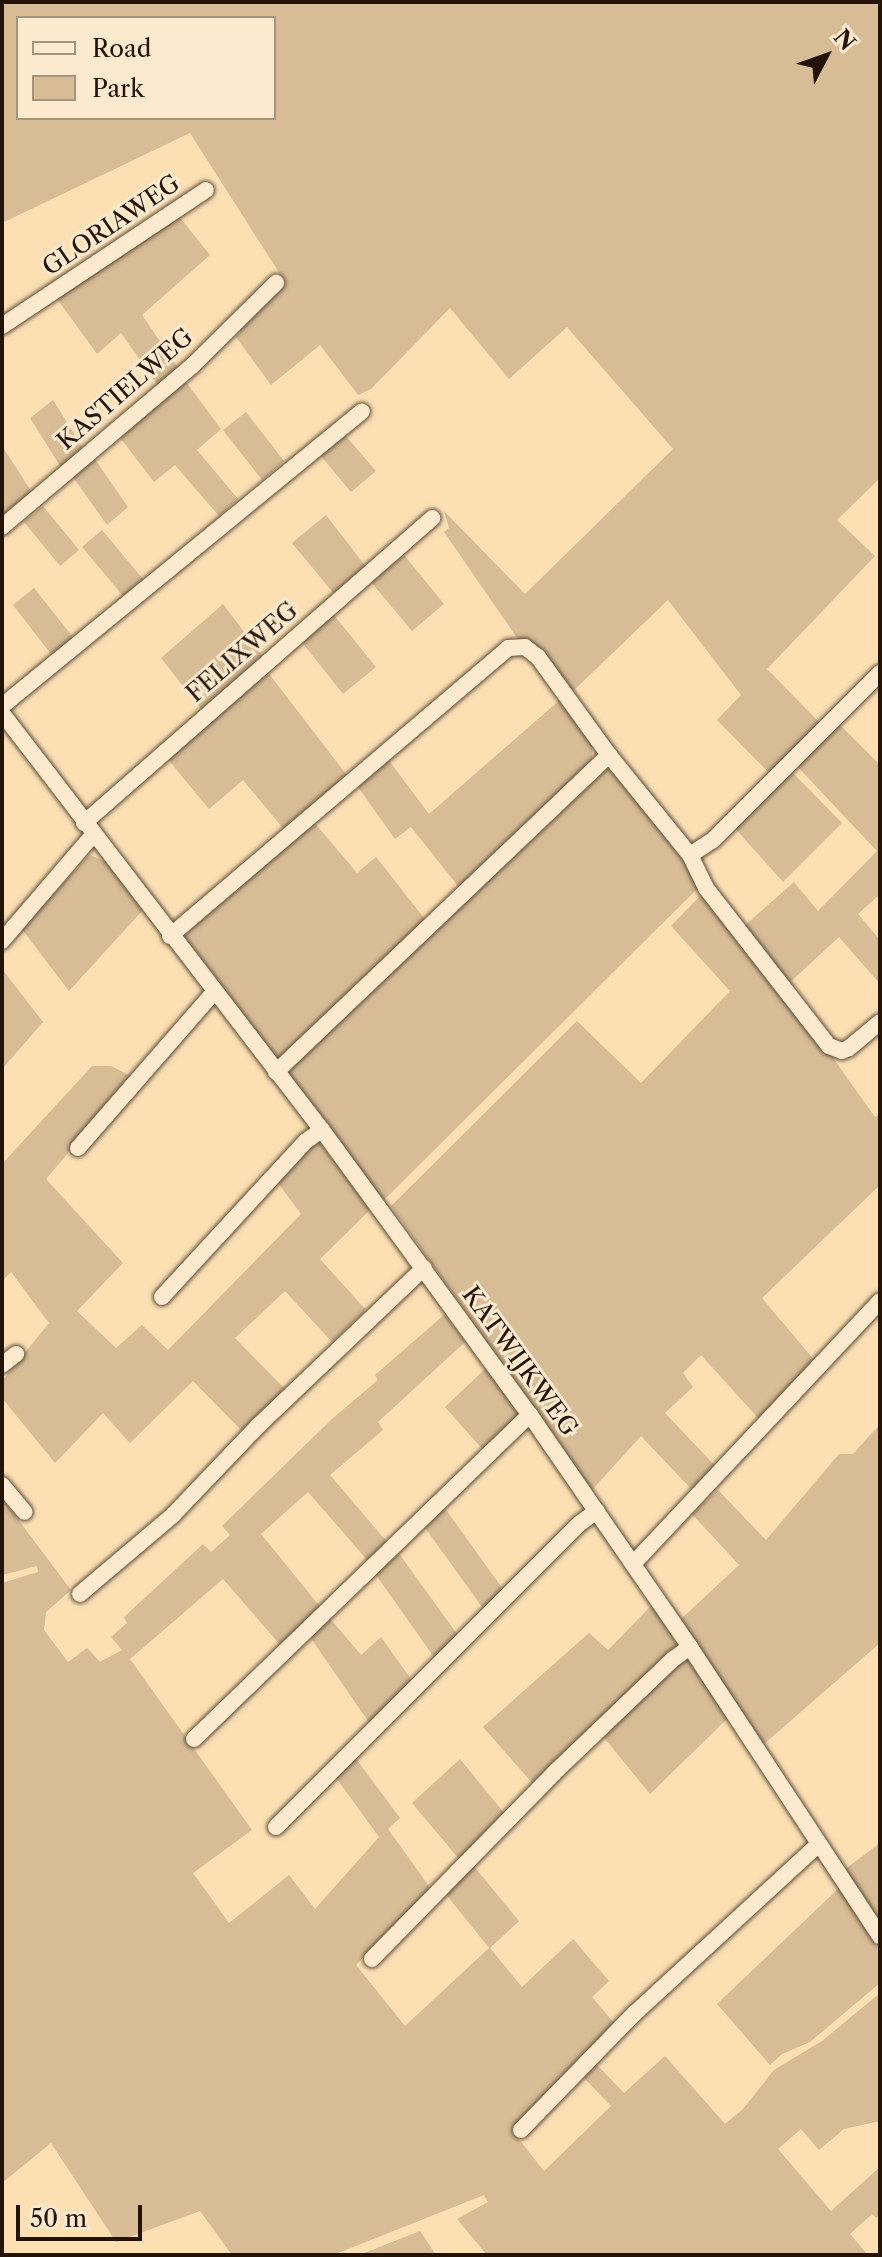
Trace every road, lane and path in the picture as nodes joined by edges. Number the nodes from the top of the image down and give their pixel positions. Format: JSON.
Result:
{"nodes":[{"id":1,"x":206,"y":190,"type":"dead end"},
{"id":2,"x":276,"y":283,"type":"dead end"},
{"id":3,"x":2,"y":326,"type":"edge"},
{"id":4,"x":362,"y":411,"type":"dead end"},
{"id":5,"x":432,"y":518,"type":"dead end"},
{"id":6,"x":2,"y":527,"type":"edge"},
{"id":7,"x":879,"y":675,"type":"edge"},
{"id":8,"x":2,"y":706,"type":"edge"},
{"id":9,"x":2,"y":713,"type":"edge"},
{"id":10,"x":609,"y":755,"type":"junction"},
{"id":11,"x":88,"y":829,"type":"junction"},
{"id":12,"x":690,"y":855,"type":"junction"},
{"id":13,"x":170,"y":936,"type":"junction"},
{"id":14,"x":2,"y":941,"type":"edge"},
{"id":15,"x":214,"y":992,"type":"junction"},
{"id":16,"x":880,"y":1022,"type":"edge"},
{"id":17,"x":276,"y":1072,"type":"junction"},
{"id":18,"x":322,"y":1130,"type":"junction"},
{"id":19,"x":78,"y":1148,"type":"dead end"},
{"id":20,"x":424,"y":1268,"type":"junction"},
{"id":21,"x":162,"y":1297,"type":"dead end"},
{"id":22,"x":880,"y":1301,"type":"edge"},
{"id":23,"x":16,"y":1354,"type":"dead end"},
{"id":24,"x":2,"y":1365,"type":"edge"},
{"id":25,"x":530,"y":1415,"type":"junction"},
{"id":26,"x":2,"y":1485,"type":"edge"},
{"id":27,"x":597,"y":1511,"type":"junction"},
{"id":28,"x":25,"y":1512,"type":"dead end"},
{"id":29,"x":634,"y":1563,"type":"junction"},
{"id":30,"x":80,"y":1594,"type":"dead end"},
{"id":31,"x":690,"y":1647,"type":"junction"},
{"id":32,"x":194,"y":1739,"type":"dead end"},
{"id":33,"x":276,"y":1827,"type":"dead end"},
{"id":34,"x":819,"y":1844,"type":"junction"},
{"id":35,"x":880,"y":1936,"type":"edge"},
{"id":36,"x":372,"y":1959,"type":"dead end"},
{"id":37,"x":521,"y":2130,"type":"dead end"}],
"edges":[{"from":1,"to":3,"type":"street","name":"GLORIAWEG"},
{"from":2,"to":6,"type":"street","name":"KASTIELWEG"},
{"from":4,"to":8,"type":"street"},
{"from":5,"to":11,"type":"street","name":"FELIXWEG"},
{"from":7,"to":12,"type":"street"},
{"from":9,"to":11,"type":"street"},
{"from":10,"to":12,"type":"street"},
{"from":10,"to":13,"type":"street"},
{"from":10,"to":17,"type":"street"},
{"from":11,"to":13,"type":"street","name":"KATWIJKWEG"},
{"from":11,"to":14,"type":"street","name":"FELIXWEG"},
{"from":12,"to":16,"type":"street"},
{"from":13,"to":15,"type":"street","name":"KATWIJKWEG"},
{"from":15,"to":17,"type":"street","name":"KATWIJKWEG"},
{"from":15,"to":19,"type":"street"},
{"from":17,"to":18,"type":"street","name":"KATWIJKWEG"},
{"from":18,"to":20,"type":"street","name":"KATWIJKWEG"},
{"from":18,"to":21,"type":"street"},
{"from":20,"to":25,"type":"street","name":"KATWIJKWEG"},
{"from":20,"to":30,"type":"street"},
{"from":22,"to":29,"type":"street"},
{"from":23,"to":24,"type":"street"},
{"from":25,"to":27,"type":"street","name":"KATWIJKWEG"},
{"from":25,"to":32,"type":"street"},
{"from":26,"to":28,"type":"street"},
{"from":27,"to":29,"type":"street","name":"KATWIJKWEG"},
{"from":27,"to":33,"type":"street"},
{"from":29,"to":31,"type":"street","name":"KATWIJKWEG"},
{"from":31,"to":34,"type":"street","name":"KATWIJKWEG"},
{"from":31,"to":36,"type":"street"},
{"from":34,"to":35,"type":"street","name":"KATWIJKWEG"},
{"from":34,"to":37,"type":"street"}]}
